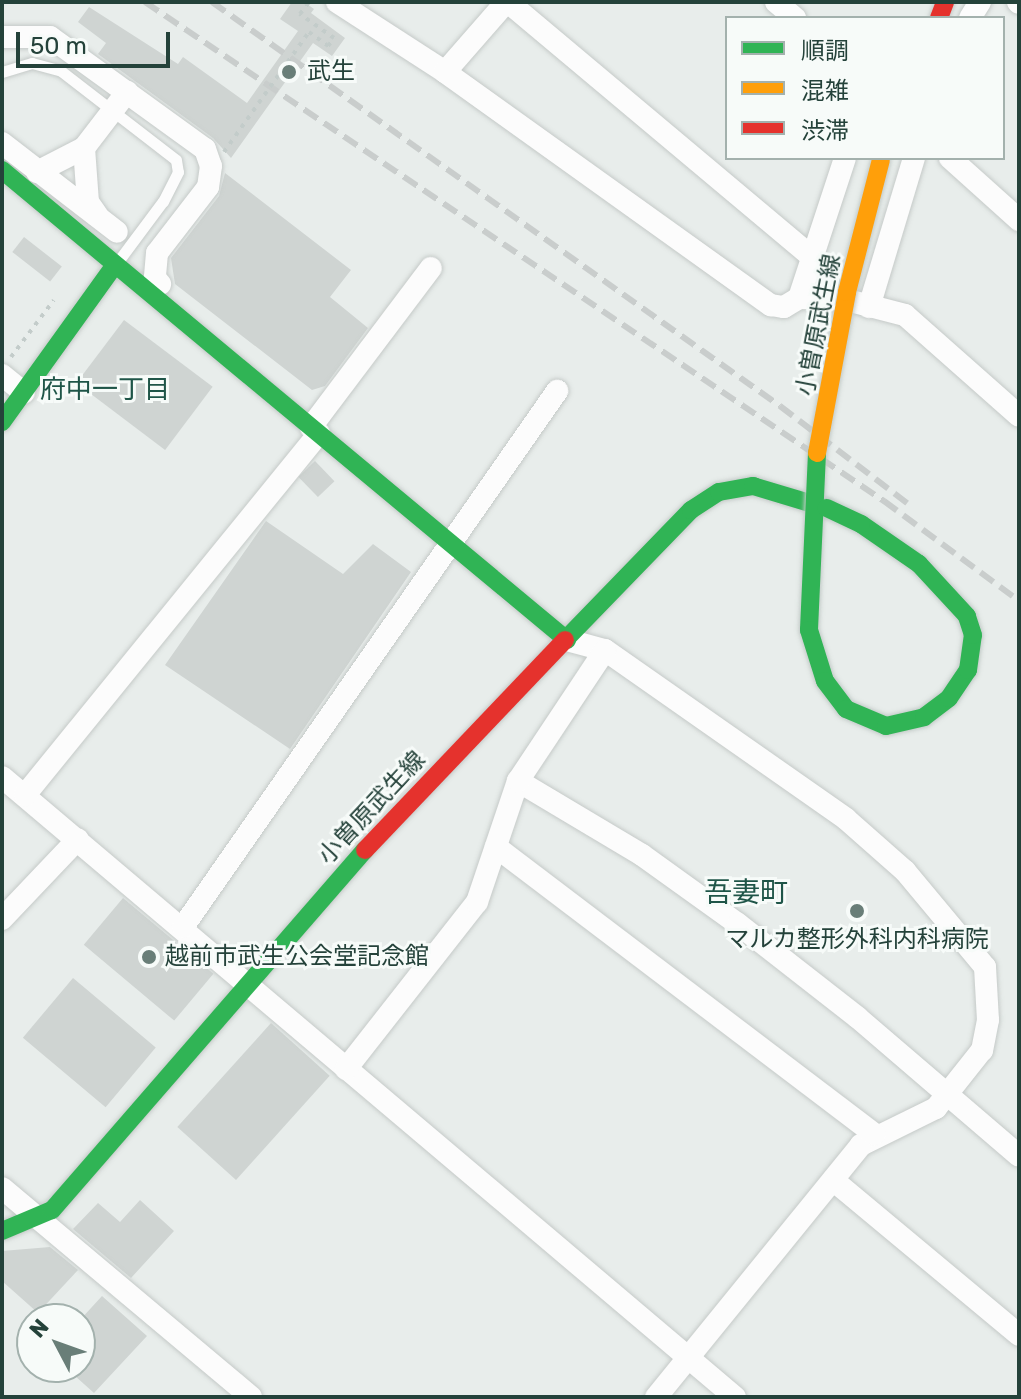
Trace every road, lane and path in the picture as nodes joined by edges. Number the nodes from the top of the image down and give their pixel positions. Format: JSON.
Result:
{"nodes":[{"id":1,"x":309,"y":2,"type":"edge"},
{"id":2,"x":337,"y":2,"type":"edge"},
{"id":3,"x":507,"y":2,"type":"edge"},
{"id":4,"x":776,"y":2,"type":"edge"},
{"id":5,"x":793,"y":16,"type":"edge"},
{"id":6,"x":2,"y":37,"type":"edge"},
{"id":7,"x":2,"y":72,"type":"edge"},
{"id":8,"x":445,"y":72,"type":"junction"},
{"id":9,"x":120,"y":100,"type":"junction"},
{"id":10,"x":2,"y":143,"type":"edge"},
{"id":11,"x":84,"y":148,"type":"junction"},
{"id":12,"x":217,"y":159,"type":"junction"},
{"id":13,"x":844,"y":160,"type":"edge"},
{"id":14,"x":881,"y":160,"type":"edge"},
{"id":15,"x":913,"y":160,"type":"edge"},
{"id":16,"x":952,"y":160,"type":"edge"},
{"id":17,"x":2,"y":170,"type":"edge"},
{"id":18,"x":37,"y":172,"type":"junction"},
{"id":19,"x":97,"y":216,"type":"junction"},
{"id":20,"x":1019,"y":220,"type":"edge"},
{"id":21,"x":117,"y":232,"type":"dead end"},
{"id":22,"x":812,"y":257,"type":"junction"},
{"id":23,"x":115,"y":265,"type":"junction"},
{"id":24,"x":431,"y":268,"type":"dead end"},
{"id":25,"x":160,"y":284,"type":"dead end"},
{"id":26,"x":57,"y":295,"type":"dead end"},
{"id":27,"x":799,"y":298,"type":"junction"},
{"id":28,"x":869,"y":307,"type":"junction"},
{"id":29,"x":3,"y":370,"type":"edge"},
{"id":30,"x":557,"y":391,"type":"dead end"},
{"id":31,"x":24,"y":393,"type":"junction"},
{"id":32,"x":1017,"y":409,"type":"edge"},
{"id":33,"x":2,"y":422,"type":"edge"},
{"id":34,"x":315,"y":430,"type":"junction"},
{"id":35,"x":812,"y":503,"type":"edge"},
{"id":36,"x":812,"y":503,"type":"edge"},
{"id":37,"x":812,"y":503,"type":"edge"},
{"id":38,"x":812,"y":503,"type":"edge"},
{"id":39,"x":447,"y":544,"type":"junction"},
{"id":40,"x":567,"y":640,"type":"junction"},
{"id":41,"x":605,"y":650,"type":"junction"},
{"id":42,"x":3,"y":779,"type":"edge"},
{"id":43,"x":518,"y":781,"type":"junction"},
{"id":44,"x":25,"y":795,"type":"junction"},
{"id":45,"x":78,"y":839,"type":"junction"},
{"id":46,"x":496,"y":847,"type":"junction"},
{"id":47,"x":2,"y":919,"type":"edge"},
{"id":48,"x":183,"y":927,"type":"junction"},
{"id":49,"x":249,"y":984,"type":"junction"},
{"id":50,"x":346,"y":1069,"type":"junction"},
{"id":51,"x":948,"y":1092,"type":"junction"},
{"id":52,"x":874,"y":1134,"type":"junction"},
{"id":53,"x":1019,"y":1156,"type":"edge"},
{"id":54,"x":833,"y":1180,"type":"junction"},
{"id":55,"x":2,"y":1188,"type":"edge"},
{"id":56,"x":39,"y":1219,"type":"junction"},
{"id":57,"x":2,"y":1231,"type":"edge"},
{"id":58,"x":1019,"y":1335,"type":"edge"},
{"id":59,"x":689,"y":1358,"type":"junction"},
{"id":60,"x":251,"y":1397,"type":"edge"},
{"id":61,"x":656,"y":1397,"type":"edge"},
{"id":62,"x":735,"y":1397,"type":"edge"}],
"edges":[{"from":1,"to":12,"type":"path","bridge":true},
{"from":2,"to":8,"type":"street"},
{"from":3,"to":8,"type":"street"},
{"from":3,"to":22,"type":"street"},
{"from":4,"to":5,"type":"street"},
{"from":6,"to":9,"type":"street"},
{"from":7,"to":9,"type":"lane"},
{"from":8,"to":27,"type":"street"},
{"from":9,"to":11,"type":"street"},
{"from":9,"to":12,"type":"street"},
{"from":9,"to":23,"type":"lane"},
{"from":10,"to":18,"type":"street"},
{"from":11,"to":18,"type":"street"},
{"from":11,"to":19,"type":"street"},
{"from":12,"to":25,"type":"street"},
{"from":13,"to":22,"type":"street"},
{"from":14,"to":35,"type":"main road","name":"小曽原武生線","bridge":true},
{"from":15,"to":28,"type":"street"},
{"from":16,"to":20,"type":"street"},
{"from":17,"to":23,"type":"main road"},
{"from":18,"to":19,"type":"street"},
{"from":19,"to":21,"type":"street"},
{"from":22,"to":27,"type":"street"},
{"from":23,"to":31,"type":"main road"},
{"from":23,"to":34,"type":"main road"},
{"from":24,"to":34,"type":"street"},
{"from":26,"to":29,"type":"path"},
{"from":27,"to":28,"type":"street"},
{"from":28,"to":32,"type":"street"},
{"from":29,"to":31,"type":"street"},
{"from":30,"to":39,"type":"street"},
{"from":31,"to":33,"type":"main road"},
{"from":34,"to":39,"type":"main road"},
{"from":34,"to":44,"type":"street"},
{"from":36,"to":37,"type":"main road","name":"小曽原武生線","bridge":true},
{"from":38,"to":40,"type":"main road","name":"小曽原武生線","bridge":true},
{"from":39,"to":40,"type":"main road"},
{"from":39,"to":48,"type":"street"},
{"from":40,"to":41,"type":"street"},
{"from":40,"to":49,"type":"main road","name":"小曽原武生線"},
{"from":41,"to":43,"type":"street"},
{"from":41,"to":51,"type":"street"},
{"from":42,"to":44,"type":"street"},
{"from":43,"to":46,"type":"street"},
{"from":43,"to":51,"type":"street"},
{"from":44,"to":45,"type":"street"},
{"from":45,"to":47,"type":"street"},
{"from":45,"to":48,"type":"street"},
{"from":46,"to":50,"type":"street"},
{"from":46,"to":52,"type":"street"},
{"from":48,"to":49,"type":"street"},
{"from":49,"to":50,"type":"street"},
{"from":49,"to":56,"type":"main road","name":"小曽原武生線"},
{"from":50,"to":59,"type":"street"},
{"from":51,"to":52,"type":"street"},
{"from":51,"to":53,"type":"street"},
{"from":52,"to":54,"type":"street"},
{"from":54,"to":58,"type":"street"},
{"from":54,"to":59,"type":"street"},
{"from":55,"to":56,"type":"street"},
{"from":56,"to":57,"type":"main road","name":"小曽原武生線"},
{"from":56,"to":60,"type":"street"},
{"from":59,"to":61,"type":"street"},
{"from":59,"to":62,"type":"street"}]}
